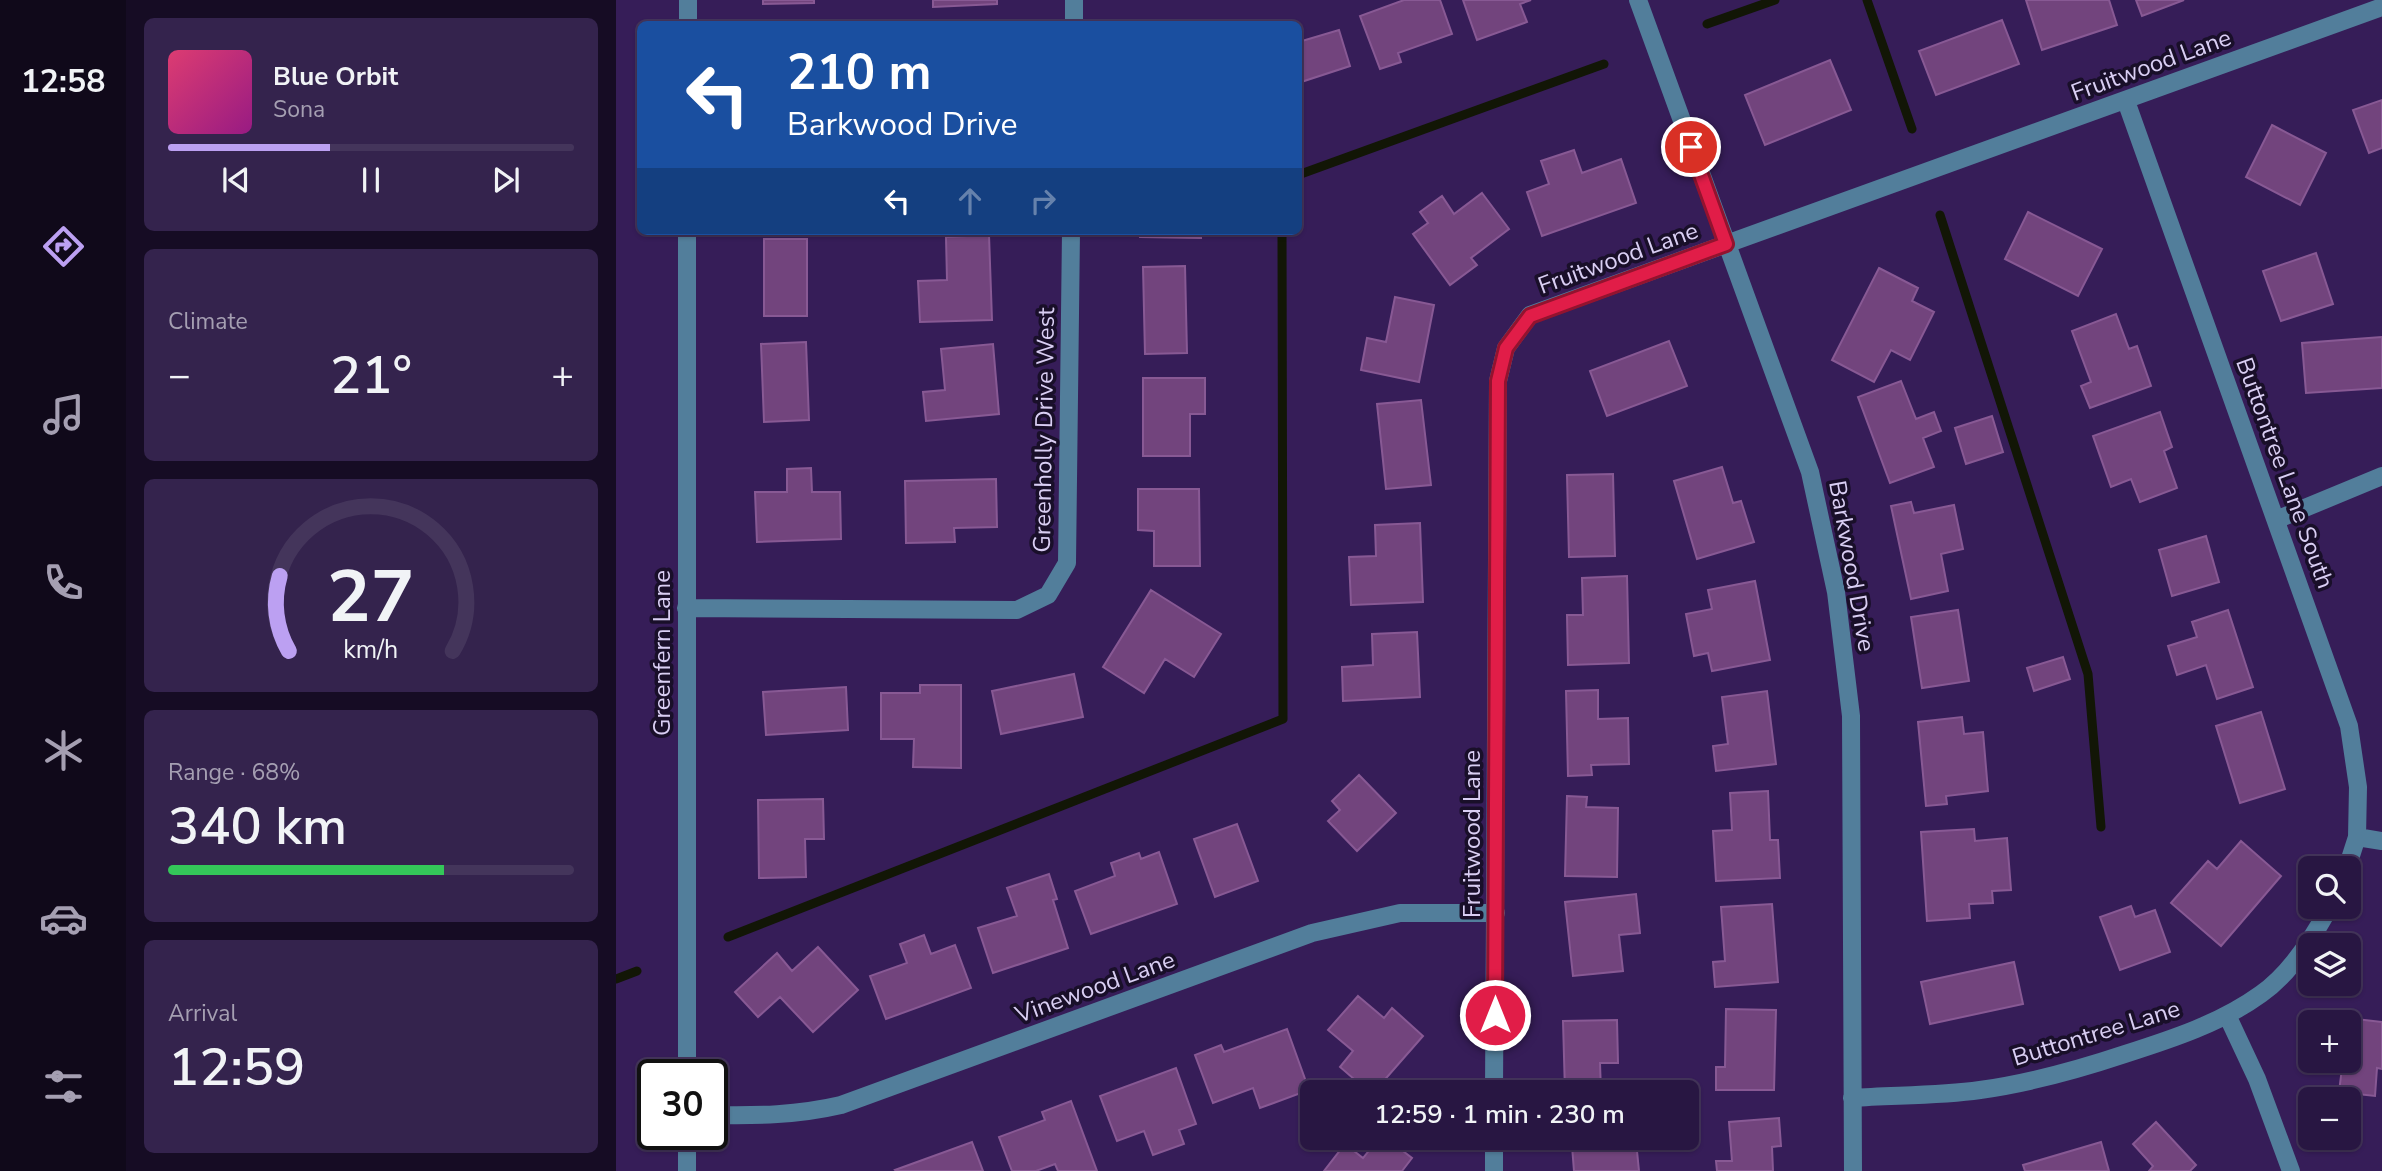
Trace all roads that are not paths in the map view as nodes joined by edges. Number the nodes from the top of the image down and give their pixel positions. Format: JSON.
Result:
{"nodes":[{"id":1,"x":688,"y":0,"type":"edge"},
{"id":2,"x":1074,"y":0,"type":"edge"},
{"id":3,"x":1638,"y":0,"type":"edge"},
{"id":4,"x":2382,"y":7,"type":"edge"},
{"id":5,"x":688,"y":21,"type":"edge"},
{"id":6,"x":1074,"y":21,"type":"edge"},
{"id":7,"x":2126,"y":101,"type":"junction"},
{"id":8,"x":688,"y":235,"type":"edge"},
{"id":9,"x":1071,"y":235,"type":"edge"},
{"id":10,"x":1726,"y":244,"type":"junction"},
{"id":11,"x":2382,"y":476,"type":"edge"},
{"id":12,"x":2276,"y":520,"type":"junction"},
{"id":13,"x":687,"y":608,"type":"junction"},
{"id":14,"x":2357,"y":837,"type":"junction"},
{"id":15,"x":2382,"y":841,"type":"edge"},
{"id":16,"x":2351,"y":856,"type":"edge"},
{"id":17,"x":1496,"y":913,"type":"junction"},
{"id":18,"x":2323,"y":919,"type":"edge"},
{"id":19,"x":2227,"y":1015,"type":"junction"},
{"id":20,"x":687,"y":1059,"type":"edge"},
{"id":21,"x":1494,"y":1080,"type":"edge"},
{"id":22,"x":1852,"y":1098,"type":"junction"},
{"id":23,"x":728,"y":1115,"type":"edge"},
{"id":24,"x":687,"y":1150,"type":"edge"},
{"id":25,"x":1494,"y":1150,"type":"edge"},
{"id":26,"x":687,"y":1171,"type":"edge"},
{"id":27,"x":1494,"y":1171,"type":"edge"},
{"id":28,"x":1853,"y":1171,"type":"edge"},
{"id":29,"x":2291,"y":1171,"type":"edge"}],
"edges":[{"from":1,"to":5,"type":"street"},
{"from":2,"to":6,"type":"street"},
{"from":3,"to":10,"type":"street","name":"Barkwood Drive"},
{"from":4,"to":7,"type":"street","name":"Fruitwood Lane"},
{"from":7,"to":10,"type":"street","name":"Fruitwood Lane"},
{"from":7,"to":12,"type":"street","name":"Buttontree Lane South"},
{"from":8,"to":13,"type":"street","name":"Greenfern Lane"},
{"from":9,"to":13,"type":"street","name":"Greenholly Drive West"},
{"from":10,"to":17,"type":"street","name":"Fruitwood Lane"},
{"from":10,"to":22,"type":"street","name":"Barkwood Drive"},
{"from":11,"to":12,"type":"street"},
{"from":12,"to":14,"type":"street","name":"Buttontree Lane South"},
{"from":13,"to":20,"type":"street","name":"Greenfern Lane"},
{"from":14,"to":15,"type":"street"},
{"from":14,"to":16,"type":"street","name":"Buttontree Lane South"},
{"from":17,"to":21,"type":"street","name":"Fruitwood Lane"},
{"from":17,"to":23,"type":"street","name":"Vinewood Lane"},
{"from":18,"to":19,"type":"street"},
{"from":19,"to":22,"type":"street","name":"Buttontree Lane"},
{"from":19,"to":29,"type":"street"},
{"from":22,"to":28,"type":"street","name":"Barkwood Drive"},
{"from":24,"to":26,"type":"street"},
{"from":25,"to":27,"type":"street"}]}
